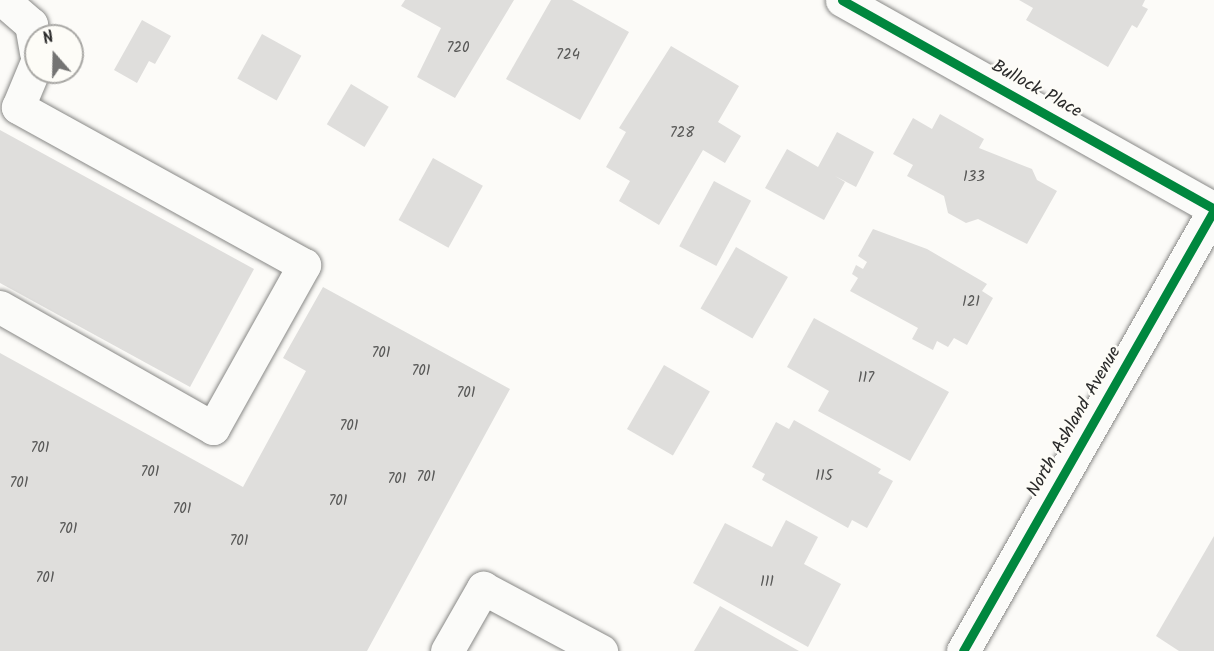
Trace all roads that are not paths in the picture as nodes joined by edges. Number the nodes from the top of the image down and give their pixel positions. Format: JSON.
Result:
{"nodes":[{"id":1,"x":3,"y":0,"type":"edge"},
{"id":2,"x":842,"y":0,"type":"edge"},
{"id":3,"x":31,"y":24,"type":"edge"},
{"id":4,"x":28,"y":84,"type":"edge"},
{"id":5,"x":1214,"y":210,"type":"edge"},
{"id":6,"x":0,"y":307,"type":"edge"},
{"id":7,"x":586,"y":647,"type":"edge"},
{"id":8,"x":967,"y":650,"type":"edge"},
{"id":9,"x":447,"y":651,"type":"edge"}],
"edges":[{"from":1,"to":3,"type":"street"},
{"from":2,"to":5,"type":"street","name":"Bullock Place"},
{"from":4,"to":6,"type":"street"},
{"from":5,"to":8,"type":"street","name":"North Ashland Avenue"},
{"from":7,"to":9,"type":"street"}]}
